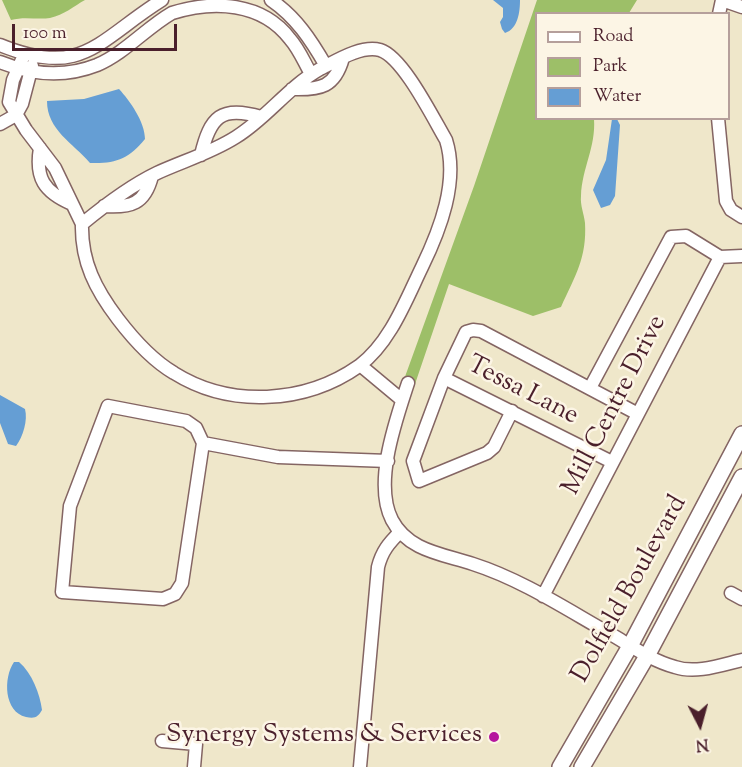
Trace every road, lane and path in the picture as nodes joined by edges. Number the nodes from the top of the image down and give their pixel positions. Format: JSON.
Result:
{"nodes":[{"id":1,"x":162,"y":0,"type":"edge"},
{"id":2,"x":271,"y":0,"type":"edge"},
{"id":3,"x":742,"y":6,"type":"edge"},
{"id":4,"x":719,"y":12,"type":"edge"},
{"id":5,"x":0,"y":45,"type":"edge"},
{"id":6,"x":29,"y":56,"type":"junction"},
{"id":7,"x":343,"y":58,"type":"junction"},
{"id":8,"x":0,"y":62,"type":"edge"},
{"id":9,"x":326,"y":66,"type":"junction"},
{"id":10,"x":24,"y":71,"type":"junction"},
{"id":11,"x":310,"y":74,"type":"junction"},
{"id":12,"x":292,"y":89,"type":"junction"},
{"id":13,"x":16,"y":115,"type":"junction"},
{"id":14,"x":261,"y":117,"type":"junction"},
{"id":15,"x":718,"y":120,"type":"edge"},
{"id":16,"x":0,"y":124,"type":"edge"},
{"id":17,"x":201,"y":155,"type":"junction"},
{"id":18,"x":742,"y":217,"type":"edge"},
{"id":19,"x":82,"y":224,"type":"junction"},
{"id":20,"x":742,"y":256,"type":"edge"},
{"id":21,"x":720,"y":257,"type":"junction"},
{"id":22,"x":360,"y":365,"type":"junction"},
{"id":23,"x":444,"y":378,"type":"junction"},
{"id":24,"x":408,"y":383,"type":"dead end"},
{"id":25,"x":590,"y":388,"type":"junction"},
{"id":26,"x":402,"y":400,"type":"junction"},
{"id":27,"x":512,"y":411,"type":"junction"},
{"id":28,"x":638,"y":414,"type":"junction"},
{"id":29,"x":742,"y":434,"type":"edge"},
{"id":30,"x":203,"y":443,"type":"junction"},
{"id":31,"x":388,"y":461,"type":"junction"},
{"id":32,"x":612,"y":462,"type":"junction"},
{"id":33,"x":742,"y":477,"type":"edge"},
{"id":34,"x":400,"y":532,"type":"junction"},
{"id":35,"x":543,"y":596,"type":"junction"},
{"id":36,"x":630,"y":646,"type":"junction"},
{"id":37,"x":647,"y":656,"type":"junction"},
{"id":38,"x":741,"y":659,"type":"edge"},
{"id":39,"x":162,"y":741,"type":"dead end"},
{"id":40,"x":195,"y":767,"type":"edge"},
{"id":41,"x":360,"y":767,"type":"edge"},
{"id":42,"x":560,"y":767,"type":"edge"},
{"id":43,"x":582,"y":767,"type":"edge"}],
"edges":[{"from":1,"to":6,"type":"street"},
{"from":2,"to":9,"type":"street"},
{"from":3,"to":4,"type":"street"},
{"from":5,"to":6,"type":"street"},
{"from":6,"to":10,"type":"street"},
{"from":7,"to":9,"type":"street"},
{"from":7,"to":12,"type":"street"},
{"from":7,"to":22,"type":"street"},
{"from":8,"to":10,"type":"street"},
{"from":9,"to":11,"type":"street"},
{"from":10,"to":11,"type":"street"},
{"from":10,"to":13,"type":"street"},
{"from":11,"to":12,"type":"street"},
{"from":12,"to":14,"type":"street"},
{"from":13,"to":16,"type":"street"},
{"from":13,"to":19,"type":"street"},
{"from":14,"to":17,"type":"street"},
{"from":14,"to":17,"type":"street"},
{"from":15,"to":18,"type":"street"},
{"from":17,"to":19,"type":"street"},
{"from":19,"to":22,"type":"street"},
{"from":20,"to":21,"type":"street"},
{"from":21,"to":25,"type":"street"},
{"from":21,"to":28,"type":"street","name":"Mill Centre Drive"},
{"from":22,"to":26,"type":"street"},
{"from":23,"to":25,"type":"street"},
{"from":23,"to":27,"type":"street","name":"Tessa Lane"},
{"from":23,"to":27,"type":"street"},
{"from":24,"to":26,"type":"street"},
{"from":25,"to":28,"type":"street"},
{"from":26,"to":31,"type":"street"},
{"from":27,"to":32,"type":"street","name":"Tessa Lane"},
{"from":28,"to":32,"type":"street","name":"Mill Centre Drive"},
{"from":29,"to":36,"type":"main road","name":"Dolfield Boulevard"},
{"from":30,"to":30,"type":"street"},
{"from":30,"to":31,"type":"street"},
{"from":31,"to":34,"type":"street"},
{"from":32,"to":35,"type":"street","name":"Mill Centre Drive"},
{"from":33,"to":37,"type":"main road","name":"Dolfield Boulevard"},
{"from":34,"to":35,"type":"street"},
{"from":34,"to":41,"type":"street"},
{"from":35,"to":36,"type":"street"},
{"from":36,"to":37,"type":"street"},
{"from":36,"to":42,"type":"main road","name":"Dolfield Boulevard"},
{"from":37,"to":38,"type":"street"},
{"from":37,"to":43,"type":"main road","name":"Dolfield Boulevard"},
{"from":39,"to":40,"type":"street"}]}
